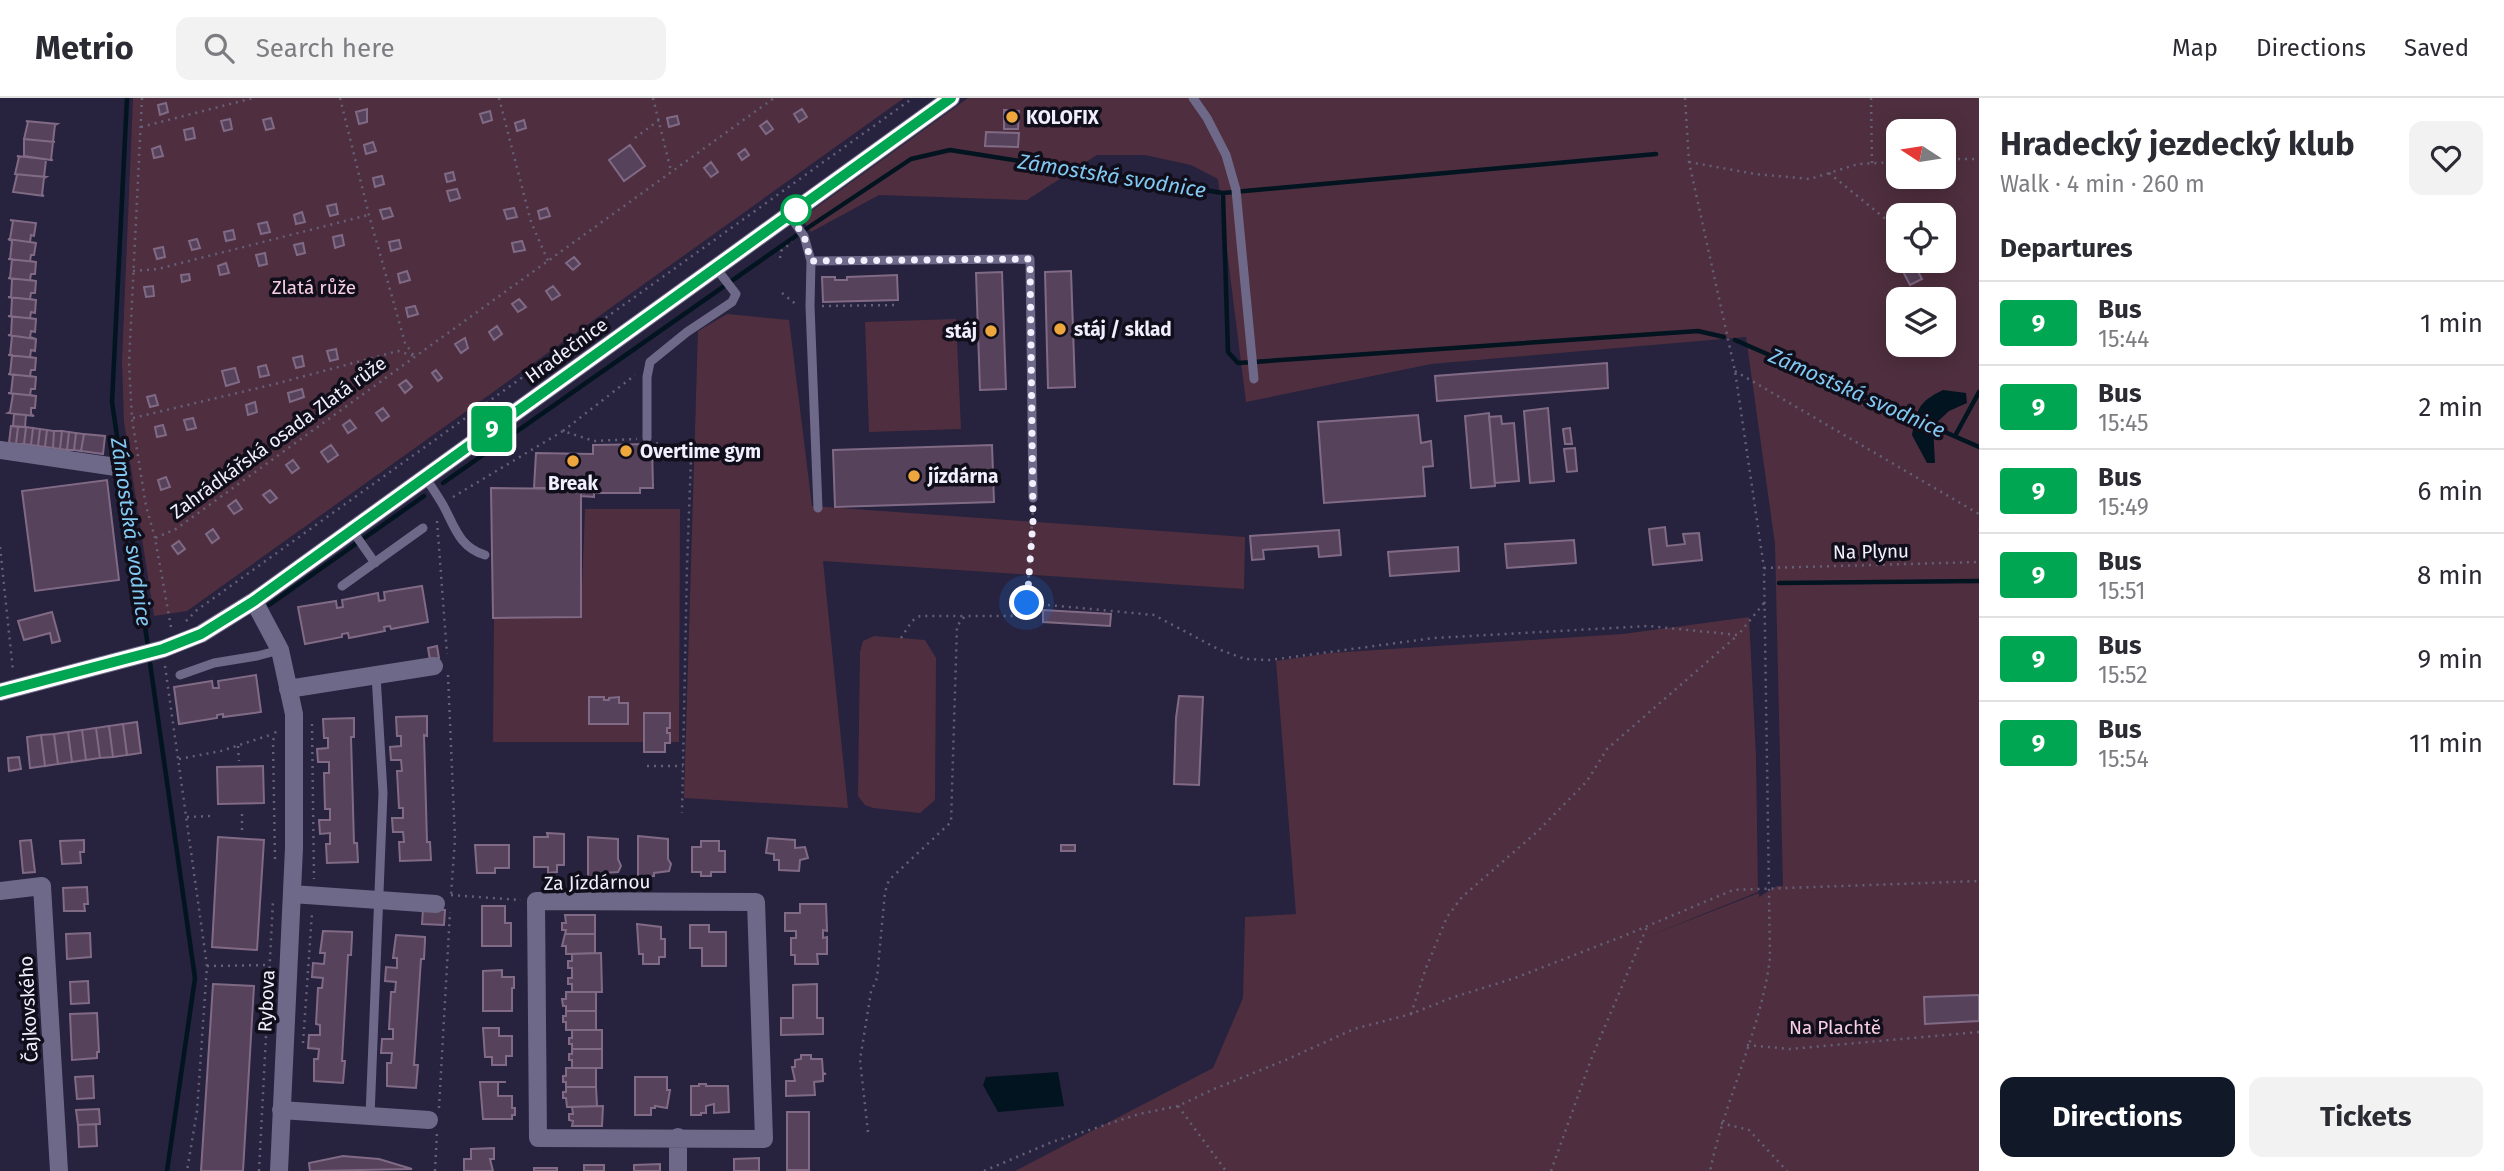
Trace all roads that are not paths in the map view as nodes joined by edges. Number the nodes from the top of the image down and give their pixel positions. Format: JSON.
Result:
{"nodes":[{"id":1,"x":951,"y":98,"type":"edge"},
{"id":2,"x":1193,"y":98,"type":"edge"},
{"id":3,"x":789,"y":215,"type":"junction"},
{"id":4,"x":811,"y":261,"type":"junction"},
{"id":5,"x":716,"y":268,"type":"junction"},
{"id":6,"x":1254,"y":379,"type":"dead end"},
{"id":7,"x":647,"y":438,"type":"road end"},
{"id":8,"x":0,"y":450,"type":"edge"},
{"id":9,"x":116,"y":467,"type":"dead end"},
{"id":10,"x":425,"y":477,"type":"junction"},
{"id":11,"x":1033,"y":498,"type":"road end"},
{"id":12,"x":818,"y":508,"type":"dead end"},
{"id":13,"x":423,"y":528,"type":"dead end"},
{"id":14,"x":352,"y":530,"type":"junction"},
{"id":15,"x":485,"y":555,"type":"dead end"},
{"id":16,"x":375,"y":563,"type":"junction"},
{"id":17,"x":342,"y":586,"type":"dead end"},
{"id":18,"x":254,"y":601,"type":"junction"},
{"id":19,"x":280,"y":650,"type":"junction"},
{"id":20,"x":434,"y":666,"type":"dead end"},
{"id":21,"x":376,"y":675,"type":"junction"},
{"id":22,"x":180,"y":676,"type":"dead end"},
{"id":23,"x":296,"y":688,"type":"junction"},
{"id":24,"x":0,"y":692,"type":"edge"},
{"id":25,"x":0,"y":891,"type":"edge"},
{"id":26,"x":283,"y":894,"type":"junction"},
{"id":27,"x":380,"y":900,"type":"junction"},
{"id":28,"x":446,"y":902,"type":"road end"},
{"id":29,"x":281,"y":1110,"type":"junction"},
{"id":30,"x":370,"y":1116,"type":"junction"},
{"id":31,"x":435,"y":1124,"type":"road end"},
{"id":32,"x":678,"y":1137,"type":"junction"},
{"id":33,"x":59,"y":1171,"type":"edge"},
{"id":34,"x":279,"y":1171,"type":"edge"},
{"id":35,"x":678,"y":1171,"type":"edge"}],
"edges":[{"from":1,"to":3,"type":"street","name":"Hradečnice"},
{"from":2,"to":6,"type":"lane"},
{"from":3,"to":4,"type":"lane"},
{"from":3,"to":5,"type":"street","name":"Hradečnice"},
{"from":4,"to":11,"type":"lane"},
{"from":4,"to":12,"type":"lane"},
{"from":5,"to":7,"type":"lane"},
{"from":5,"to":10,"type":"street","name":"Hradečnice"},
{"from":8,"to":9,"type":"street"},
{"from":10,"to":14,"type":"street","name":"Hradečnice"},
{"from":10,"to":15,"type":"lane"},
{"from":13,"to":16,"type":"lane"},
{"from":14,"to":16,"type":"lane"},
{"from":14,"to":18,"type":"street","name":"Hradečnice"},
{"from":16,"to":17,"type":"lane"},
{"from":18,"to":19,"type":"street","name":"Rybova"},
{"from":18,"to":24,"type":"street","name":"Hradečnice"},
{"from":19,"to":22,"type":"lane"},
{"from":19,"to":23,"type":"street","name":"Rybova"},
{"from":20,"to":21,"type":"street"},
{"from":21,"to":23,"type":"street"},
{"from":21,"to":27,"type":"lane"},
{"from":23,"to":26,"type":"street","name":"Rybova"},
{"from":25,"to":33,"type":"street","name":"Čajkovského"},
{"from":26,"to":27,"type":"street"},
{"from":26,"to":29,"type":"street","name":"Rybova"},
{"from":27,"to":28,"type":"street"},
{"from":27,"to":30,"type":"lane"},
{"from":29,"to":30,"type":"street"},
{"from":29,"to":34,"type":"street","name":"Rybova"},
{"from":30,"to":31,"type":"street"},
{"from":32,"to":32,"type":"street","name":"Za Jízdárnou"},
{"from":32,"to":35,"type":"street"}]}
